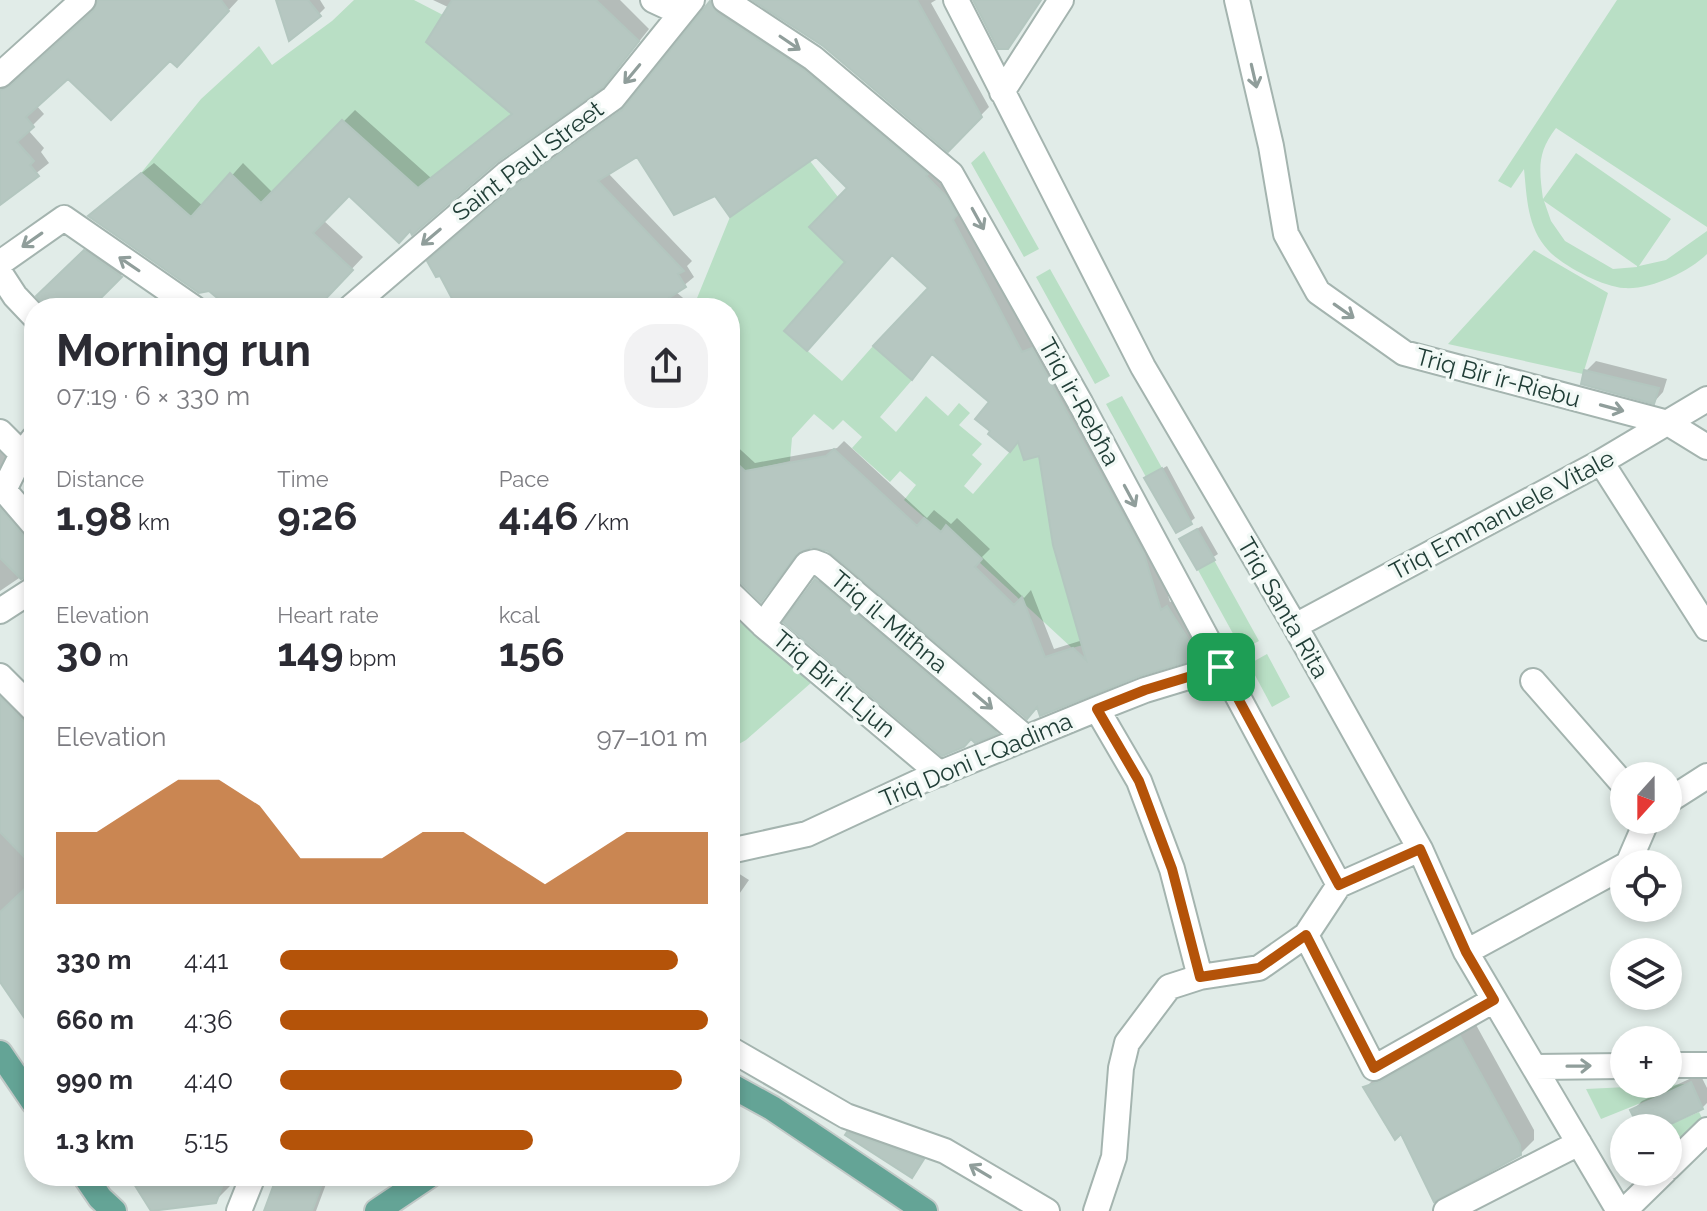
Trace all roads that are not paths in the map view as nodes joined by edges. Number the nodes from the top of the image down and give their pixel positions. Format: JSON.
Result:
{"nodes":[{"id":1,"x":83,"y":0,"type":"edge"},
{"id":2,"x":653,"y":0,"type":"edge"},
{"id":3,"x":725,"y":0,"type":"edge"},
{"id":4,"x":956,"y":0,"type":"edge"},
{"id":5,"x":1061,"y":0,"type":"edge"},
{"id":6,"x":1237,"y":0,"type":"edge"},
{"id":7,"x":686,"y":6,"type":"edge"},
{"id":8,"x":0,"y":75,"type":"edge"},
{"id":9,"x":1002,"y":92,"type":"junction"},
{"id":10,"x":0,"y":263,"type":"edge"},
{"id":11,"x":0,"y":273,"type":"edge"},
{"id":12,"x":180,"y":298,"type":"edge"},
{"id":13,"x":362,"y":298,"type":"edge"},
{"id":14,"x":24,"y":305,"type":"edge"},
{"id":15,"x":1707,"y":399,"type":"edge"},
{"id":16,"x":1668,"y":423,"type":"junction"},
{"id":17,"x":0,"y":432,"type":"edge"},
{"id":18,"x":24,"y":444,"type":"edge"},
{"id":19,"x":1707,"y":447,"type":"edge"},
{"id":20,"x":24,"y":453,"type":"edge"},
{"id":21,"x":1601,"y":462,"type":"junction"},
{"id":22,"x":24,"y":513,"type":"edge"},
{"id":23,"x":24,"y":595,"type":"edge"},
{"id":24,"x":740,"y":603,"type":"edge"},
{"id":25,"x":0,"y":611,"type":"edge"},
{"id":26,"x":763,"y":625,"type":"junction"},
{"id":27,"x":1295,"y":626,"type":"junction"},
{"id":28,"x":1707,"y":628,"type":"edge"},
{"id":29,"x":1221,"y":667,"type":"junction"},
{"id":30,"x":0,"y":676,"type":"edge"},
{"id":31,"x":1533,"y":681,"type":"dead end"},
{"id":32,"x":24,"y":700,"type":"edge"},
{"id":33,"x":1097,"y":709,"type":"junction"},
{"id":34,"x":1026,"y":738,"type":"junction"},
{"id":35,"x":1610,"y":769,"type":"edge"},
{"id":36,"x":940,"y":774,"type":"junction"},
{"id":37,"x":1707,"y":776,"type":"edge"},
{"id":38,"x":1682,"y":792,"type":"edge"},
{"id":39,"x":740,"y":849,"type":"edge"},
{"id":40,"x":1420,"y":849,"type":"junction"},
{"id":41,"x":1610,"y":874,"type":"edge"},
{"id":42,"x":1339,"y":885,"type":"junction"},
{"id":43,"x":1306,"y":935,"type":"junction"},
{"id":44,"x":1466,"y":952,"type":"junction"},
{"id":45,"x":1200,"y":977,"type":"junction"},
{"id":46,"x":1494,"y":1000,"type":"junction"},
{"id":47,"x":0,"y":1053,"type":"edge"},
{"id":48,"x":740,"y":1055,"type":"edge"},
{"id":49,"x":1682,"y":1065,"type":"edge"},
{"id":50,"x":1707,"y":1065,"type":"edge"},
{"id":51,"x":1610,"y":1066,"type":"edge"},
{"id":52,"x":1535,"y":1067,"type":"junction"},
{"id":53,"x":24,"y":1088,"type":"edge"},
{"id":54,"x":740,"y":1090,"type":"edge"},
{"id":55,"x":1707,"y":1130,"type":"edge"},
{"id":56,"x":1579,"y":1143,"type":"junction"},
{"id":57,"x":1682,"y":1154,"type":"edge"},
{"id":58,"x":92,"y":1186,"type":"edge"},
{"id":59,"x":249,"y":1186,"type":"edge"},
{"id":60,"x":414,"y":1186,"type":"edge"},
{"id":61,"x":1648,"y":1186,"type":"edge"},
{"id":62,"x":114,"y":1211,"type":"edge"},
{"id":63,"x":239,"y":1211,"type":"edge"},
{"id":64,"x":377,"y":1211,"type":"edge"},
{"id":65,"x":925,"y":1211,"type":"edge"},
{"id":66,"x":1047,"y":1211,"type":"edge"},
{"id":67,"x":1096,"y":1211,"type":"edge"},
{"id":68,"x":1446,"y":1211,"type":"edge"},
{"id":69,"x":1621,"y":1211,"type":"edge"}],
"edges":[{"from":1,"to":8,"type":"street"},
{"from":2,"to":7,"type":"street"},
{"from":3,"to":29,"type":"street","name":"Triq ir-Rebħa","one_way":true},
{"from":4,"to":9,"type":"street","name":"Triq Santa Rita"},
{"from":5,"to":9,"type":"street"},
{"from":6,"to":16,"type":"street","name":"Triq Bir ir-Riebu","one_way":true},
{"from":7,"to":13,"type":"street","name":"Saint Paul Street","one_way":true},
{"from":9,"to":27,"type":"street","name":"Triq Santa Rita"},
{"from":12,"to":10,"type":"street","one_way":true},
{"from":11,"to":14,"type":"street"},
{"from":15,"to":16,"type":"street","name":"Triq Emmanuele Vitale"},
{"from":16,"to":19,"type":"street","name":"Triq Bir ir-Riebu"},
{"from":16,"to":21,"type":"street","name":"Triq Emmanuele Vitale"},
{"from":17,"to":18,"type":"street"},
{"from":20,"to":22,"type":"street"},
{"from":21,"to":27,"type":"street","name":"Triq Emmanuele Vitale"},
{"from":21,"to":28,"type":"street"},
{"from":23,"to":25,"type":"street"},
{"from":24,"to":26,"type":"street","name":"Triq Bir il-Ljun"},
{"from":26,"to":34,"type":"street","name":"Triq il-Mitħna","one_way":true},
{"from":26,"to":36,"type":"street","name":"Triq Bir il-Ljun"},
{"from":27,"to":40,"type":"street","name":"Triq Santa Rita"},
{"from":29,"to":33,"type":"street","name":"Triq Doni l-Qadima"},
{"from":29,"to":42,"type":"street","name":"Triq ir-Rebħa"},
{"from":30,"to":32,"type":"street"},
{"from":31,"to":35,"type":"street"},
{"from":33,"to":34,"type":"street","name":"Triq Doni l-Qadima"},
{"from":33,"to":45,"type":"street"},
{"from":34,"to":36,"type":"street","name":"Triq Doni l-Qadima"},
{"from":36,"to":39,"type":"street","name":"Triq Doni l-Qadima"},
{"from":37,"to":38,"type":"street"},
{"from":40,"to":42,"type":"street"},
{"from":40,"to":44,"type":"street","name":"Triq Santa Rita"},
{"from":41,"to":44,"type":"street"},
{"from":42,"to":43,"type":"street"},
{"from":43,"to":45,"type":"street"},
{"from":43,"to":46,"type":"street"},
{"from":44,"to":46,"type":"street","name":"Triq Santa Rita"},
{"from":45,"to":67,"type":"street"},
{"from":46,"to":52,"type":"street","name":"Triq Santa Rita"},
{"from":47,"to":53,"type":"main road"},
{"from":66,"to":48,"type":"street","one_way":true},
{"from":49,"to":50,"type":"street"},
{"from":52,"to":51,"type":"street","one_way":true},
{"from":52,"to":56,"type":"street","name":"Triq Santa Rita"},
{"from":54,"to":65,"type":"main road"},
{"from":55,"to":57,"type":"street"},
{"from":56,"to":68,"type":"street"},
{"from":56,"to":69,"type":"street","name":"Triq Santa Rita"},
{"from":58,"to":62,"type":"main road"},
{"from":59,"to":63,"type":"street"},
{"from":60,"to":64,"type":"main road"},
{"from":61,"to":69,"type":"street"}]}
